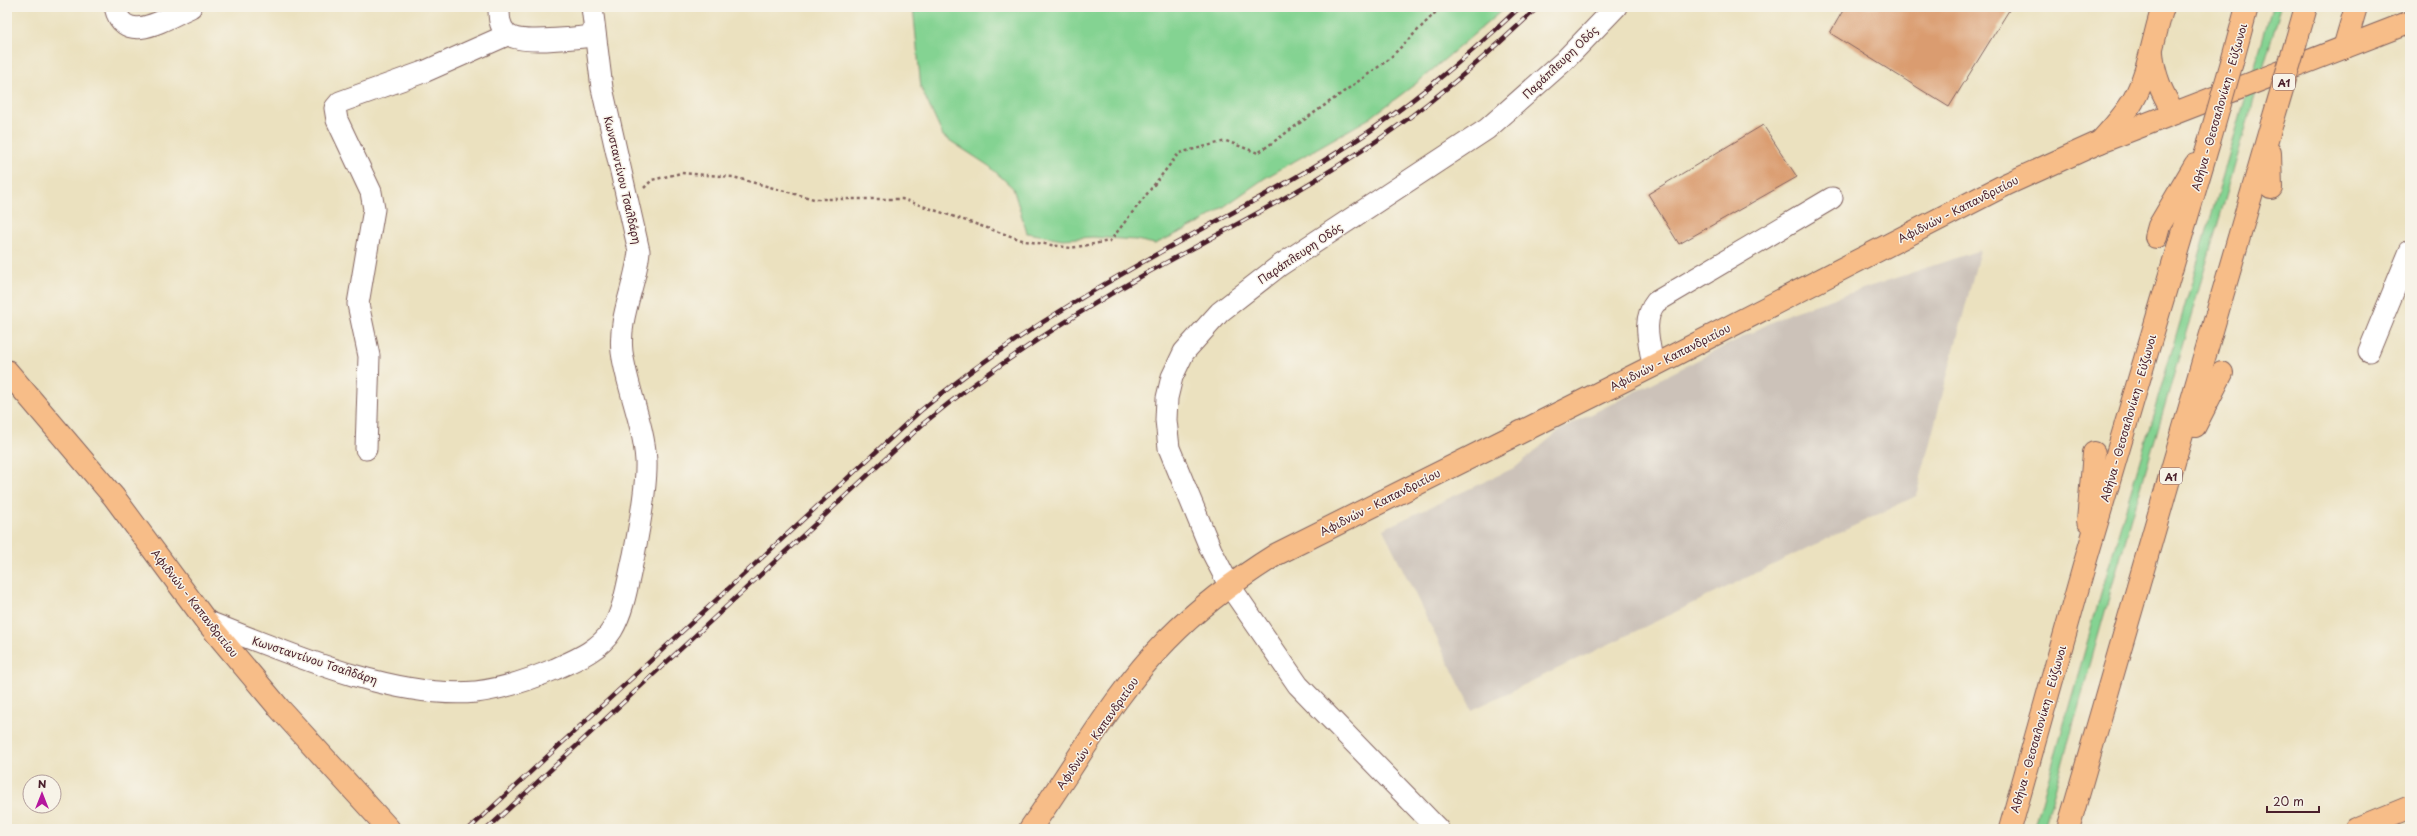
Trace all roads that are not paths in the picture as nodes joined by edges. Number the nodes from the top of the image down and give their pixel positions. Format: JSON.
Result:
{"nodes":[{"id":1,"x":115,"y":7,"type":"edge"},
{"id":2,"x":191,"y":7,"type":"edge"},
{"id":3,"x":499,"y":7,"type":"edge"},
{"id":4,"x":592,"y":7,"type":"edge"},
{"id":5,"x":1616,"y":7,"type":"edge"},
{"id":6,"x":2163,"y":7,"type":"edge"},
{"id":7,"x":2247,"y":7,"type":"edge"},
{"id":8,"x":2306,"y":7,"type":"edge"},
{"id":9,"x":2356,"y":7,"type":"edge"},
{"id":10,"x":2410,"y":22,"type":"edge"},
{"id":11,"x":507,"y":35,"type":"junction"},
{"id":12,"x":595,"y":36,"type":"junction"},
{"id":13,"x":2344,"y":48,"type":"junction"},
{"id":14,"x":2151,"y":52,"type":"junction"},
{"id":15,"x":2174,"y":113,"type":"junction"},
{"id":16,"x":2271,"y":128,"type":"junction"},
{"id":17,"x":2100,"y":142,"type":"junction"},
{"id":18,"x":2209,"y":142,"type":"junction"},
{"id":19,"x":2271,"y":188,"type":"dead end"},
{"id":20,"x":1832,"y":198,"type":"dead end"},
{"id":21,"x":2156,"y":237,"type":"dead end"},
{"id":22,"x":2410,"y":251,"type":"edge"},
{"id":23,"x":2370,"y":351,"type":"dead end"},
{"id":24,"x":1653,"y":366,"type":"junction"},
{"id":25,"x":7,"y":371,"type":"edge"},
{"id":26,"x":2222,"y":373,"type":"dead end"},
{"id":27,"x":366,"y":449,"type":"dead end"},
{"id":28,"x":2094,"y":453,"type":"dead end"},
{"id":29,"x":2172,"y":472,"type":"junction"},
{"id":30,"x":2084,"y":566,"type":"junction"},
{"id":31,"x":1229,"y":585,"type":"junction"},
{"id":32,"x":206,"y":621,"type":"junction"},
{"id":33,"x":2410,"y":807,"type":"edge"},
{"id":34,"x":389,"y":829,"type":"edge"},
{"id":35,"x":1030,"y":829,"type":"edge"},
{"id":36,"x":1438,"y":829,"type":"edge"},
{"id":37,"x":2010,"y":829,"type":"edge"},
{"id":38,"x":2068,"y":829,"type":"edge"},
{"id":39,"x":2356,"y":829,"type":"edge"}],
"edges":[{"from":1,"to":2,"type":"street"},
{"from":3,"to":11,"type":"street"},
{"from":4,"to":12,"type":"street","name":"Κωνσταντίνου Τσαλδάρη"},
{"from":5,"to":31,"type":"street","name":"Παράπλευρη Οδός"},
{"from":6,"to":14,"type":"main road"},
{"from":7,"to":18,"type":"main road","name":"Αθήνα - Θεσσαλονίκη - Εύζωνοι","bridge":true},
{"from":8,"to":16,"type":"main road","number":"Α1","bridge":true},
{"from":9,"to":13,"type":"main road"},
{"from":10,"to":13,"type":"main road","name":"Αφιδνών - Καπανδριτίου"},
{"from":11,"to":12,"type":"street"},
{"from":11,"to":27,"type":"street"},
{"from":12,"to":32,"type":"street","name":"Κωνσταντίνου Τσαλδάρη"},
{"from":13,"to":15,"type":"main road","name":"Αφιδνών - Καπανδριτίου"},
{"from":14,"to":15,"type":"main road"},
{"from":14,"to":17,"type":"main road"},
{"from":15,"to":17,"type":"main road","name":"Αφιδνών - Καπανδριτίου"},
{"from":16,"to":19,"type":"main road"},
{"from":16,"to":29,"type":"main road","number":"Α1"},
{"from":17,"to":24,"type":"main road","name":"Αφιδνών - Καπανδριτίου"},
{"from":18,"to":21,"type":"main road"},
{"from":18,"to":30,"type":"main road","name":"Αθήνα - Θεσσαλονίκη - Εύζωνοι"},
{"from":20,"to":24,"type":"street"},
{"from":22,"to":23,"type":"street"},
{"from":24,"to":31,"type":"main road","name":"Αφιδνών - Καπανδριτίου"},
{"from":25,"to":32,"type":"main road","name":"Αφιδνών - Καπανδριτίου"},
{"from":26,"to":29,"type":"main road"},
{"from":28,"to":30,"type":"main road"},
{"from":29,"to":38,"type":"main road","number":"Α1"},
{"from":30,"to":37,"type":"main road","name":"Αθήνα - Θεσσαλονίκη - Εύζωνοι"},
{"from":31,"to":35,"type":"main road","name":"Αφιδνών - Καπανδριτίου"},
{"from":31,"to":36,"type":"street","name":"Παράπλευρη Οδός"},
{"from":32,"to":34,"type":"main road","name":"Αφιδνών - Καπανδριτίου"},
{"from":33,"to":39,"type":"main road"}]}
